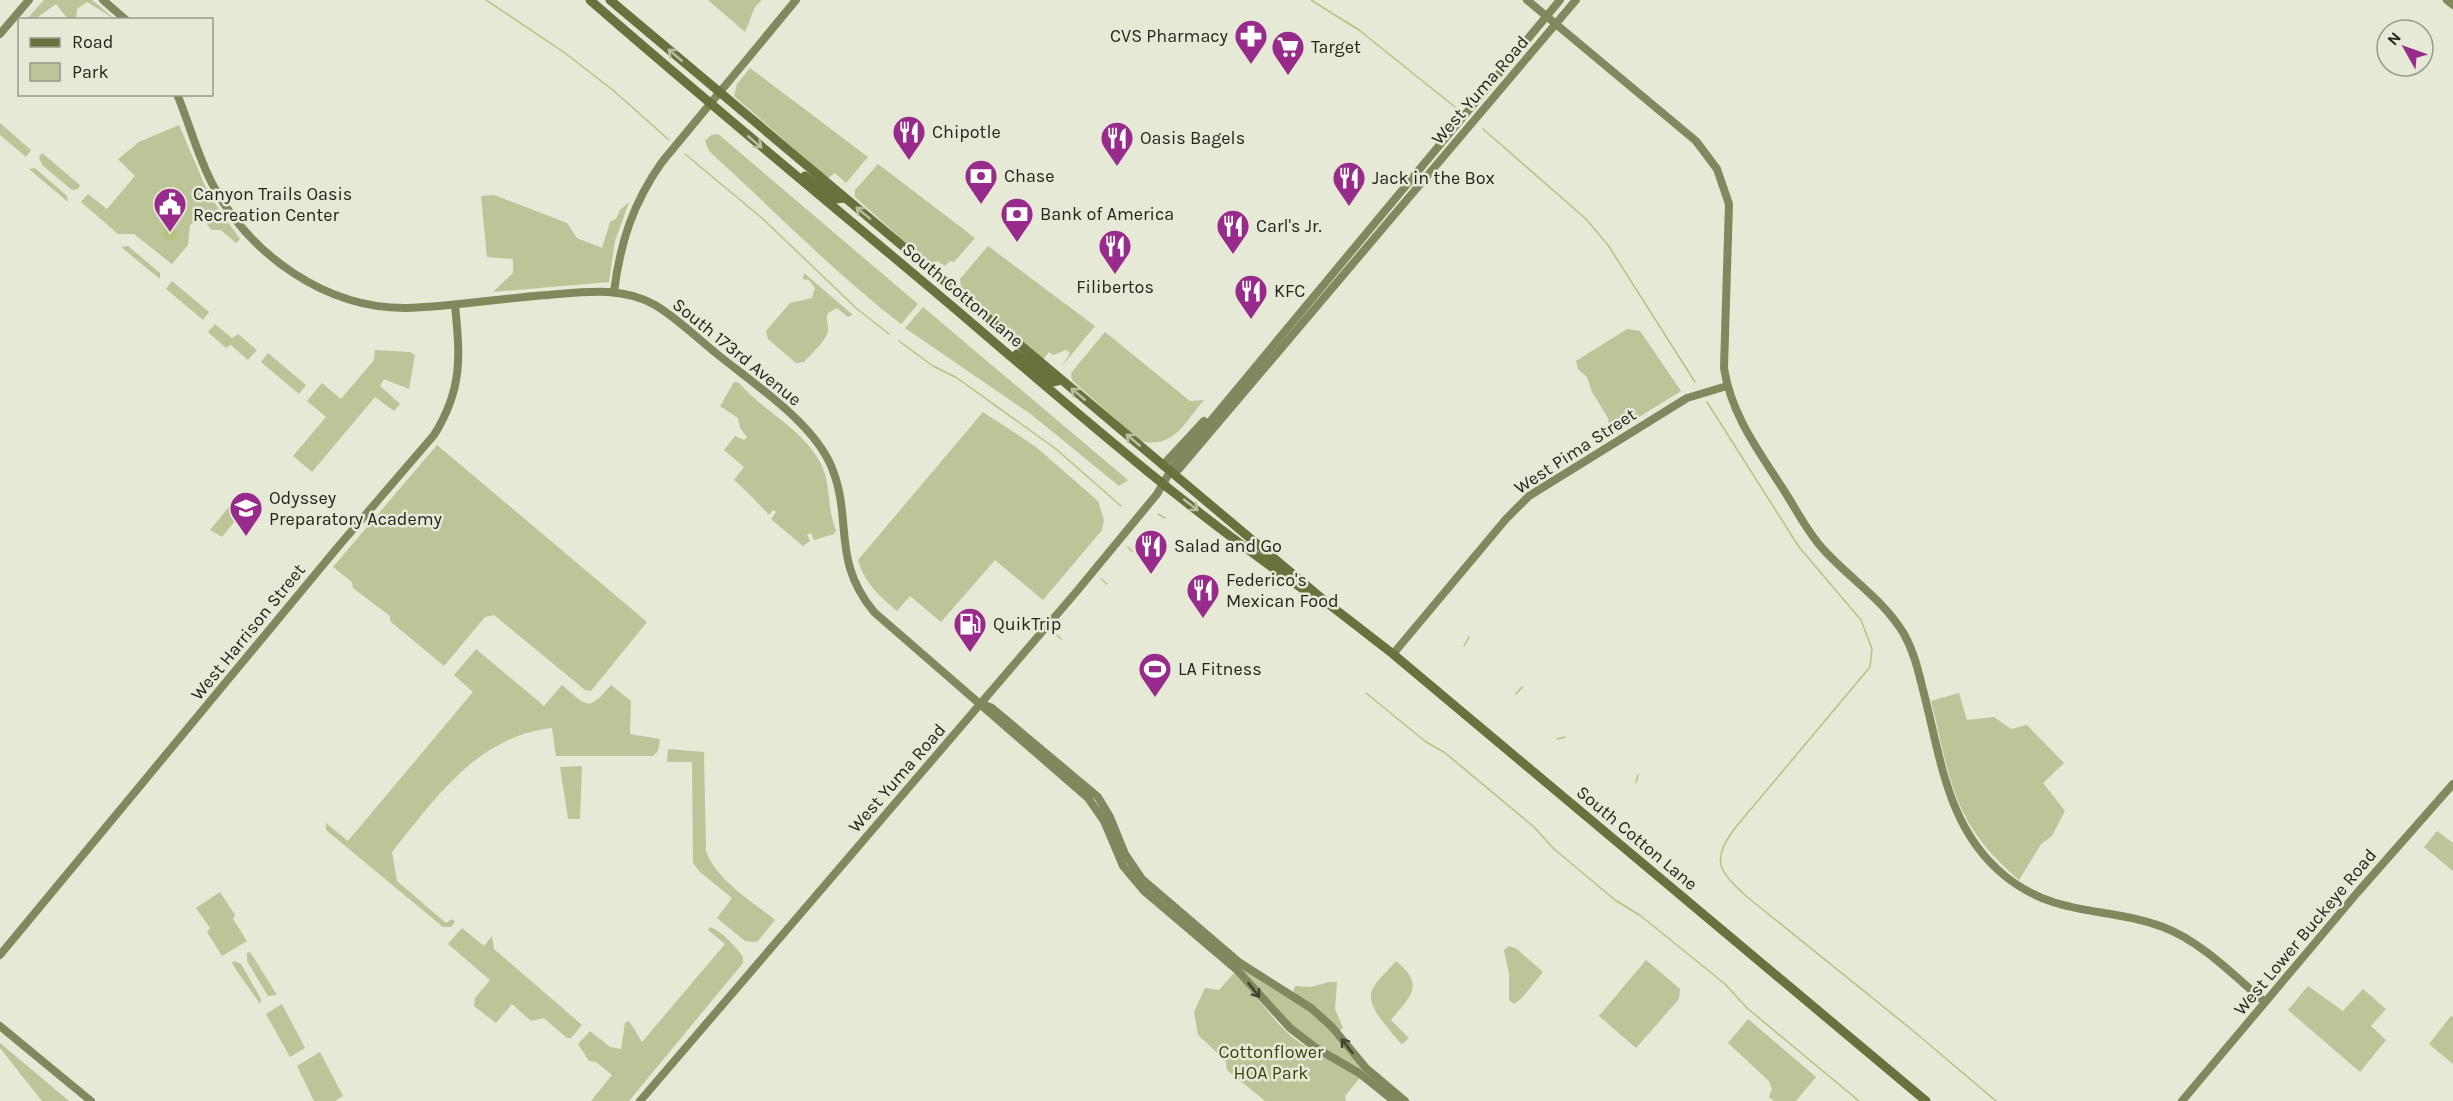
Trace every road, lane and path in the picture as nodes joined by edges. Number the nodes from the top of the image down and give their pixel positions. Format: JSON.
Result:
{"nodes":[{"id":1,"x":29,"y":0,"type":"edge"},
{"id":2,"x":103,"y":0,"type":"edge"},
{"id":3,"x":590,"y":0,"type":"edge"},
{"id":4,"x":610,"y":0,"type":"edge"},
{"id":5,"x":796,"y":0,"type":"edge"},
{"id":6,"x":1527,"y":0,"type":"edge"},
{"id":7,"x":1560,"y":0,"type":"edge"},
{"id":8,"x":1576,"y":0,"type":"edge"},
{"id":9,"x":2447,"y":0,"type":"edge"},
{"id":10,"x":2453,"y":5,"type":"edge"},
{"id":11,"x":1547,"y":16,"type":"junction"},
{"id":12,"x":124,"y":18,"type":"edge"},
{"id":13,"x":1556,"y":23,"type":"junction"},
{"id":14,"x":0,"y":34,"type":"edge"},
{"id":15,"x":720,"y":93,"type":"junction"},
{"id":16,"x":178,"y":96,"type":"edge"},
{"id":17,"x":711,"y":104,"type":"junction"},
{"id":18,"x":1452,"y":132,"type":"junction"},
{"id":19,"x":782,"y":165,"type":"junction"},
{"id":20,"x":1423,"y":179,"type":"junction"},
{"id":21,"x":845,"y":198,"type":"junction"},
{"id":22,"x":946,"y":283,"type":"junction"},
{"id":23,"x":614,"y":292,"type":"junction"},
{"id":24,"x":937,"y":294,"type":"junction"},
{"id":25,"x":455,"y":304,"type":"junction"},
{"id":26,"x":1293,"y":322,"type":"junction"},
{"id":27,"x":984,"y":334,"type":"junction"},
{"id":28,"x":1061,"y":380,"type":"junction"},
{"id":29,"x":1727,"y":386,"type":"junction"},
{"id":30,"x":1241,"y":396,"type":"junction"},
{"id":31,"x":1213,"y":417,"type":"junction"},
{"id":32,"x":1163,"y":465,"type":"junction"},
{"id":33,"x":1172,"y":472,"type":"junction"},
{"id":34,"x":1164,"y":484,"type":"junction"},
{"id":35,"x":1245,"y":548,"type":"junction"},
{"id":36,"x":1287,"y":568,"type":"junction"},
{"id":37,"x":1326,"y":602,"type":"junction"},
{"id":38,"x":1393,"y":654,"type":"junction"},
{"id":39,"x":980,"y":703,"type":"junction"},
{"id":40,"x":2453,"y":784,"type":"edge"},
{"id":41,"x":0,"y":955,"type":"edge"},
{"id":42,"x":2265,"y":1002,"type":"junction"},
{"id":43,"x":0,"y":1026,"type":"edge"},
{"id":44,"x":91,"y":1101,"type":"edge"},
{"id":45,"x":640,"y":1101,"type":"edge"},
{"id":46,"x":1394,"y":1101,"type":"edge"},
{"id":47,"x":1405,"y":1101,"type":"edge"},
{"id":48,"x":1926,"y":1101,"type":"edge"},
{"id":49,"x":2182,"y":1101,"type":"edge"}],
"edges":[{"from":1,"to":14,"type":"street"},
{"from":2,"to":12,"type":"street"},
{"from":3,"to":17,"type":"main road","name":"South Cotton Lane"},
{"from":15,"to":4,"type":"main road","name":"South Cotton Lane","one_way":true},
{"from":5,"to":15,"type":"street"},
{"from":6,"to":11,"type":"street"},
{"from":7,"to":11,"type":"street","name":"West Yuma Road"},
{"from":8,"to":13,"type":"street","name":"West Yuma Road"},
{"from":9,"to":10,"type":"street"},
{"from":11,"to":13,"type":"street"},
{"from":11,"to":18,"type":"street","name":"West Yuma Road"},
{"from":13,"to":20,"type":"street","name":"West Yuma Road"},
{"from":13,"to":29,"type":"street"},
{"from":15,"to":17,"type":"street"},
{"from":15,"to":21,"type":"main road","name":"South Cotton Lane"},
{"from":16,"to":25,"type":"street","name":"South 173rd Avenue"},
{"from":17,"to":19,"type":"main road","name":"South Cotton Lane","one_way":true},
{"from":17,"to":23,"type":"street"},
{"from":18,"to":20,"type":"street"},
{"from":18,"to":26,"type":"street","name":"West Yuma Road"},
{"from":19,"to":21,"type":"main road"},
{"from":19,"to":24,"type":"main road","name":"South Cotton Lane"},
{"from":20,"to":30,"type":"street","name":"West Yuma Road"},
{"from":22,"to":21,"type":"main road","name":"South Cotton Lane","one_way":true},
{"from":22,"to":24,"type":"main road"},
{"from":22,"to":28,"type":"main road","name":"South Cotton Lane"},
{"from":23,"to":25,"type":"street","name":"South 173rd Avenue"},
{"from":23,"to":39,"type":"street","name":"South 173rd Avenue"},
{"from":24,"to":27,"type":"main road","name":"South Cotton Lane"},
{"from":25,"to":41,"type":"street","name":"West Harrison Street"},
{"from":26,"to":30,"type":"street"},
{"from":26,"to":31,"type":"street","name":"West Yuma Road"},
{"from":27,"to":28,"type":"main road"},
{"from":27,"to":34,"type":"main road","name":"South Cotton Lane"},
{"from":32,"to":28,"type":"main road","name":"South Cotton Lane","one_way":true},
{"from":29,"to":38,"type":"street","name":"West Pima Street"},
{"from":29,"to":42,"type":"street"},
{"from":30,"to":33,"type":"street","name":"West Yuma Road"},
{"from":31,"to":32,"type":"street"},
{"from":31,"to":33,"type":"street","name":"West Yuma Road"},
{"from":32,"to":33,"type":"main road","name":"South Cotton Lane"},
{"from":33,"to":34,"type":"street","name":"West Yuma Road"},
{"from":33,"to":36,"type":"main road","name":"South Cotton Lane"},
{"from":34,"to":35,"type":"main road","name":"South Cotton Lane","one_way":true},
{"from":34,"to":39,"type":"street","name":"West Yuma Road"},
{"from":35,"to":36,"type":"main road"},
{"from":35,"to":37,"type":"main road","name":"South Cotton Lane"},
{"from":36,"to":37,"type":"main road","name":"South Cotton Lane"},
{"from":37,"to":38,"type":"main road","name":"South Cotton Lane"},
{"from":38,"to":48,"type":"main road","name":"South Cotton Lane"},
{"from":39,"to":45,"type":"street","name":"West Yuma Road"},
{"from":39,"to":46,"type":"street","name":"South 173rd Avenue","one_way":true},
{"from":47,"to":39,"type":"street","name":"South 173rd Avenue","one_way":true},
{"from":40,"to":42,"type":"street","name":"West Lower Buckeye Road"},
{"from":42,"to":49,"type":"street","name":"West Lower Buckeye Road"},
{"from":43,"to":44,"type":"street"}]}
